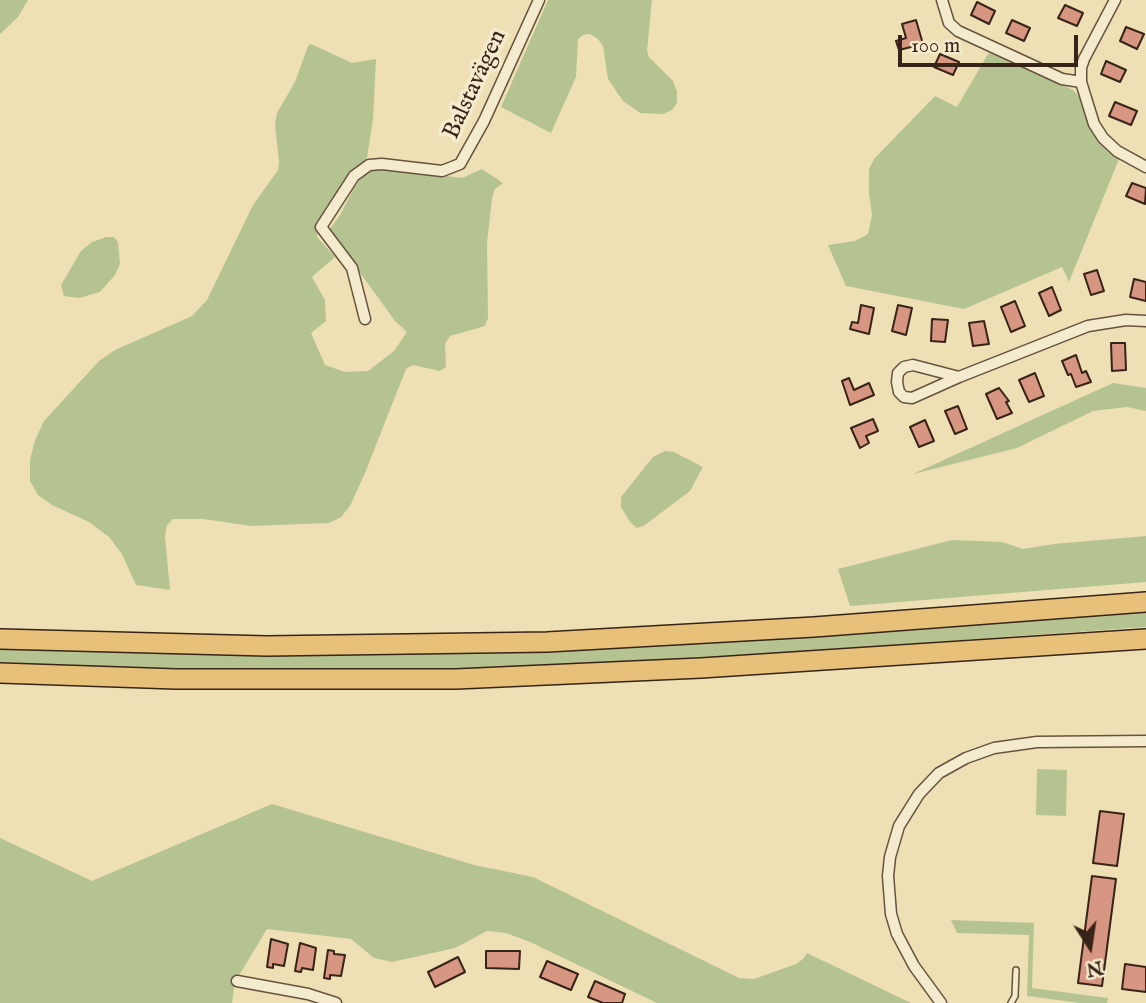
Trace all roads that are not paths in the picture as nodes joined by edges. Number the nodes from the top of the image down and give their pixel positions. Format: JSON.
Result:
{"nodes":[{"id":1,"x":539,"y":0,"type":"edge"},
{"id":2,"x":942,"y":0,"type":"edge"},
{"id":3,"x":1115,"y":0,"type":"edge"},
{"id":4,"x":1081,"y":82,"type":"junction"},
{"id":5,"x":1146,"y":167,"type":"edge"},
{"id":6,"x":365,"y":319,"type":"dead end"},
{"id":7,"x":1146,"y":321,"type":"edge"},
{"id":8,"x":959,"y":377,"type":"junction"},
{"id":9,"x":1146,"y":602,"type":"edge"},
{"id":10,"x":0,"y":639,"type":"edge"},
{"id":11,"x":1146,"y":639,"type":"edge"},
{"id":12,"x":0,"y":673,"type":"edge"},
{"id":13,"x":1146,"y":741,"type":"edge"},
{"id":14,"x":1016,"y":970,"type":"dead end"},
{"id":15,"x":237,"y":981,"type":"dead end"},
{"id":16,"x":336,"y":1003,"type":"edge"},
{"id":17,"x":941,"y":1003,"type":"edge"},
{"id":18,"x":1010,"y":1003,"type":"edge"}],
"edges":[{"from":1,"to":6,"type":"street","name":"Balstavägen"},
{"from":2,"to":4,"type":"street"},
{"from":3,"to":4,"type":"street"},
{"from":4,"to":5,"type":"street"},
{"from":7,"to":8,"type":"street"},
{"from":8,"to":8,"type":"street"},
{"from":9,"to":10,"type":"highway"},
{"from":11,"to":12,"type":"highway"},
{"from":13,"to":17,"type":"street"},
{"from":14,"to":18,"type":"lane"},
{"from":15,"to":16,"type":"street"}]}
